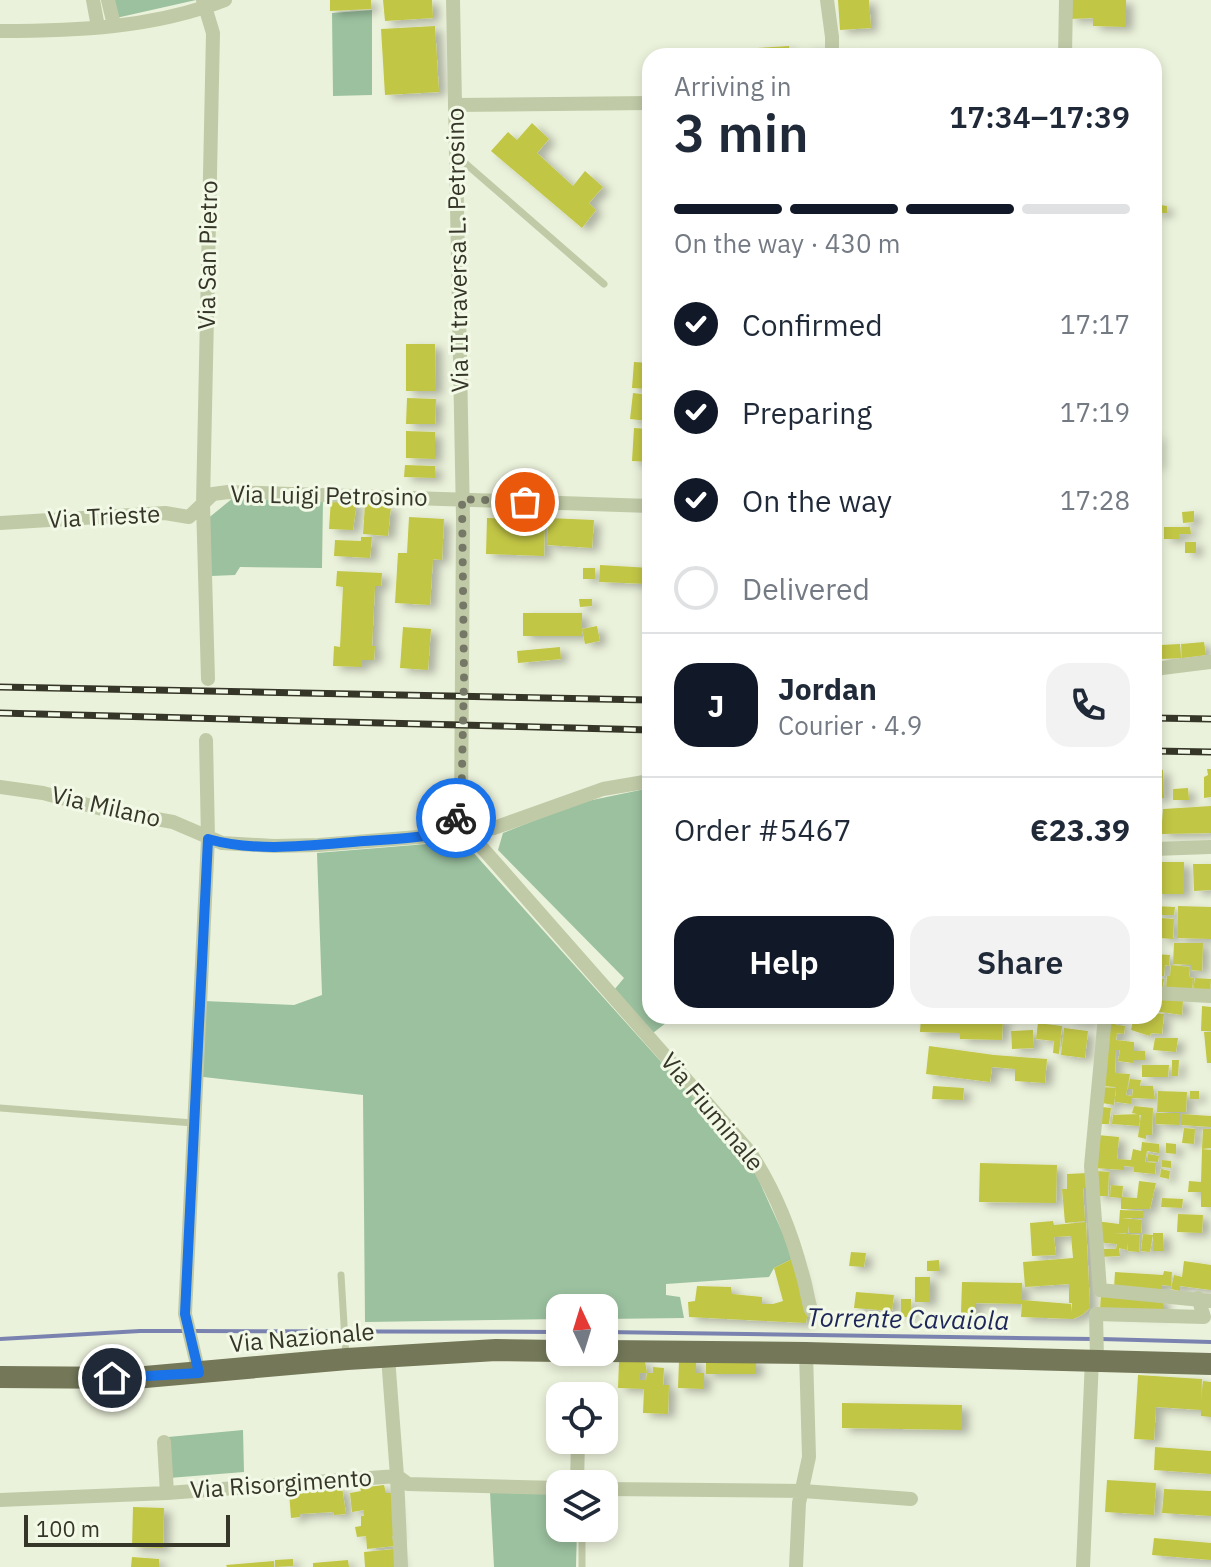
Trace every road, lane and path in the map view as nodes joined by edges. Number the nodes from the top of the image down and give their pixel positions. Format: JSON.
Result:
{"nodes":[{"id":1,"x":93,"y":0,"type":"edge"},
{"id":2,"x":108,"y":0,"type":"edge"},
{"id":3,"x":225,"y":0,"type":"edge"},
{"id":4,"x":453,"y":0,"type":"edge"},
{"id":5,"x":827,"y":0,"type":"edge"},
{"id":6,"x":1066,"y":0,"type":"edge"},
{"id":7,"x":204,"y":4,"type":"edge"},
{"id":8,"x":114,"y":25,"type":"junction"},
{"id":9,"x":98,"y":27,"type":"junction"},
{"id":10,"x":0,"y":31,"type":"edge"},
{"id":11,"x":832,"y":48,"type":"edge"},
{"id":12,"x":1065,"y":48,"type":"edge"},
{"id":13,"x":642,"y":103,"type":"edge"},
{"id":14,"x":455,"y":105,"type":"junction"},
{"id":15,"x":456,"y":156,"type":"junction"},
{"id":16,"x":604,"y":284,"type":"dead end"},
{"id":17,"x":462,"y":499,"type":"junction"},
{"id":18,"x":203,"y":504,"type":"junction"},
{"id":19,"x":642,"y":506,"type":"edge"},
{"id":20,"x":0,"y":523,"type":"edge"},
{"id":21,"x":1211,"y":662,"type":"edge"},
{"id":22,"x":1162,"y":668,"type":"edge"},
{"id":23,"x":208,"y":679,"type":"dead end"},
{"id":24,"x":206,"y":740,"type":"dead end"},
{"id":25,"x":642,"y":782,"type":"edge"},
{"id":26,"x":0,"y":787,"type":"edge"},
{"id":27,"x":461,"y":816,"type":"junction"},
{"id":28,"x":451,"y":831,"type":"junction"},
{"id":29,"x":470,"y":833,"type":"junction"},
{"id":30,"x":208,"y":839,"type":"junction"},
{"id":31,"x":1211,"y":847,"type":"edge"},
{"id":32,"x":1162,"y":849,"type":"edge"},
{"id":33,"x":1162,"y":993,"type":"edge"},
{"id":34,"x":1211,"y":996,"type":"edge"},
{"id":35,"x":1104,"y":1024,"type":"edge"},
{"id":36,"x":0,"y":1108,"type":"edge"},
{"id":37,"x":193,"y":1123,"type":"junction"},
{"id":38,"x":341,"y":1275,"type":"dead end"},
{"id":39,"x":1204,"y":1299,"type":"edge"},
{"id":40,"x":811,"y":1310,"type":"dead end"},
{"id":41,"x":1208,"y":1317,"type":"edge"},
{"id":42,"x":546,"y":1351,"type":"edge"},
{"id":43,"x":618,"y":1351,"type":"edge"},
{"id":44,"x":346,"y":1352,"type":"junction"},
{"id":45,"x":806,"y":1353,"type":"junction"},
{"id":46,"x":1095,"y":1356,"type":"junction"},
{"id":47,"x":388,"y":1357,"type":"junction"},
{"id":48,"x":196,"y":1363,"type":"junction"},
{"id":49,"x":1211,"y":1364,"type":"edge"},
{"id":50,"x":0,"y":1377,"type":"edge"},
{"id":51,"x":164,"y":1442,"type":"dead end"},
{"id":52,"x":397,"y":1476,"type":"junction"},
{"id":53,"x":546,"y":1488,"type":"edge"},
{"id":54,"x":618,"y":1489,"type":"edge"},
{"id":55,"x":803,"y":1491,"type":"junction"},
{"id":56,"x":167,"y":1493,"type":"junction"},
{"id":57,"x":911,"y":1499,"type":"dead end"},
{"id":58,"x":0,"y":1500,"type":"edge"},
{"id":59,"x":582,"y":1542,"type":"edge"},
{"id":60,"x":401,"y":1567,"type":"edge"},
{"id":61,"x":582,"y":1567,"type":"edge"},
{"id":62,"x":796,"y":1567,"type":"edge"},
{"id":63,"x":1083,"y":1567,"type":"edge"}],
"edges":[{"from":1,"to":9,"type":"street"},
{"from":2,"to":8,"type":"street"},
{"from":3,"to":7,"type":"street"},
{"from":4,"to":14,"type":"street","name":"Via II traversa L. Petrosino"},
{"from":5,"to":11,"type":"street"},
{"from":6,"to":12,"type":"street"},
{"from":7,"to":8,"type":"street"},
{"from":7,"to":18,"type":"street","name":"Via San Pietro"},
{"from":8,"to":9,"type":"street"},
{"from":9,"to":10,"type":"street"},
{"from":13,"to":14,"type":"street"},
{"from":14,"to":15,"type":"street","name":"Via II traversa L. Petrosino"},
{"from":15,"to":16,"type":"lane"},
{"from":15,"to":17,"type":"street","name":"Via II traversa L. Petrosino"},
{"from":17,"to":18,"type":"street","name":"Via Luigi Petrosino"},
{"from":17,"to":19,"type":"street","name":"Via Luigi Petrosino"},
{"from":17,"to":27,"type":"street","name":"Via II traversa L. Petrosino"},
{"from":18,"to":20,"type":"street","name":"Via Trieste"},
{"from":18,"to":23,"type":"street","name":"Via San Pietro"},
{"from":21,"to":22,"type":"street"},
{"from":24,"to":30,"type":"street"},
{"from":25,"to":29,"type":"street"},
{"from":26,"to":30,"type":"street","name":"Via Milano"},
{"from":27,"to":28,"type":"street"},
{"from":27,"to":29,"type":"street"},
{"from":28,"to":29,"type":"street"},
{"from":28,"to":30,"type":"street","name":"Via Milano"},
{"from":29,"to":40,"type":"street","name":"Via Fiuminale"},
{"from":30,"to":37,"type":"street"},
{"from":31,"to":32,"type":"street"},
{"from":33,"to":34,"type":"street"},
{"from":35,"to":39,"type":"street"},
{"from":36,"to":37,"type":"lane"},
{"from":37,"to":48,"type":"street"},
{"from":38,"to":44,"type":"lane"},
{"from":39,"to":41,"type":"street"},
{"from":41,"to":46,"type":"street"},
{"from":42,"to":47,"type":"main road","name":"Via Nazionale"},
{"from":43,"to":45,"type":"main road"},
{"from":44,"to":47,"type":"main road","name":"Via Nazionale"},
{"from":44,"to":48,"type":"main road","name":"Via Nazionale"},
{"from":45,"to":46,"type":"main road"},
{"from":45,"to":55,"type":"street"},
{"from":46,"to":49,"type":"main road"},
{"from":46,"to":63,"type":"street"},
{"from":47,"to":52,"type":"street"},
{"from":48,"to":50,"type":"main road","name":"Via Nazionale"},
{"from":51,"to":56,"type":"street"},
{"from":52,"to":53,"type":"street","name":"Via Risorgimento"},
{"from":52,"to":56,"type":"street","name":"Via Risorgimento"},
{"from":52,"to":60,"type":"street"},
{"from":54,"to":55,"type":"street"},
{"from":55,"to":57,"type":"street"},
{"from":55,"to":62,"type":"street"},
{"from":56,"to":58,"type":"street","name":"Via Risorgimento"},
{"from":59,"to":61,"type":"lane"}]}
